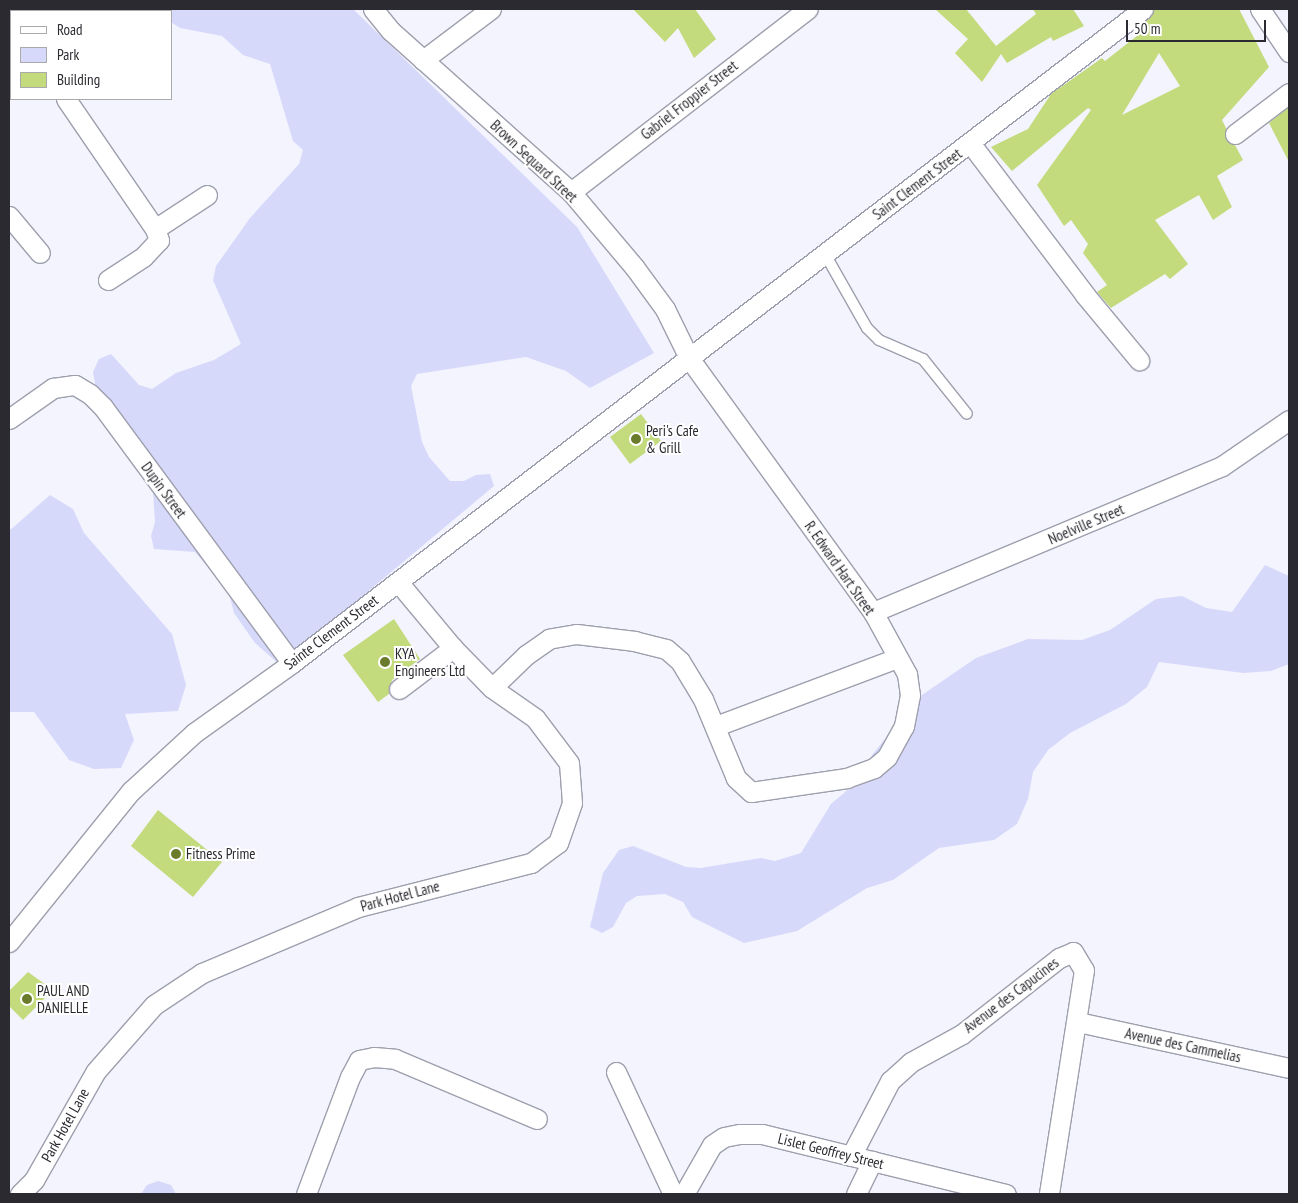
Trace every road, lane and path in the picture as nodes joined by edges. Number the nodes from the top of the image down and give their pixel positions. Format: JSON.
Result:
{"nodes":[{"id":1,"x":373,"y":9,"type":"edge"},
{"id":2,"x":491,"y":9,"type":"edge"},
{"id":3,"x":808,"y":9,"type":"edge"},
{"id":4,"x":1143,"y":9,"type":"edge"},
{"id":5,"x":1260,"y":9,"type":"edge"},
{"id":6,"x":1289,"y":52,"type":"edge"},
{"id":7,"x":423,"y":60,"type":"junction"},
{"id":8,"x":1289,"y":93,"type":"edge"},
{"id":9,"x":67,"y":100,"type":"edge"},
{"id":10,"x":1235,"y":134,"type":"dead end"},
{"id":11,"x":970,"y":144,"type":"junction"},
{"id":12,"x":571,"y":192,"type":"junction"},
{"id":13,"x":206,"y":194,"type":"dead end"},
{"id":14,"x":9,"y":216,"type":"edge"},
{"id":15,"x":155,"y":229,"type":"junction"},
{"id":16,"x":40,"y":253,"type":"dead end"},
{"id":17,"x":825,"y":254,"type":"junction"},
{"id":18,"x":108,"y":280,"type":"dead end"},
{"id":19,"x":688,"y":358,"type":"junction"},
{"id":20,"x":1139,"y":360,"type":"dead end"},
{"id":21,"x":967,"y":414,"type":"dead end"},
{"id":22,"x":9,"y":419,"type":"edge"},
{"id":23,"x":1289,"y":420,"type":"edge"},
{"id":24,"x":398,"y":582,"type":"junction"},
{"id":25,"x":873,"y":612,"type":"junction"},
{"id":26,"x":453,"y":648,"type":"junction"},
{"id":27,"x":897,"y":658,"type":"junction"},
{"id":28,"x":292,"y":663,"type":"junction"},
{"id":29,"x":492,"y":688,"type":"junction"},
{"id":30,"x":399,"y":689,"type":"dead end"},
{"id":31,"x":716,"y":726,"type":"junction"},
{"id":32,"x":9,"y":942,"type":"edge"},
{"id":33,"x":1078,"y":1022,"type":"junction"},
{"id":34,"x":1289,"y":1068,"type":"edge"},
{"id":35,"x":616,"y":1072,"type":"dead end"},
{"id":36,"x":537,"y":1120,"type":"dead end"},
{"id":37,"x":851,"y":1156,"type":"junction"},
{"id":38,"x":872,"y":1161,"type":"junction"},
{"id":39,"x":20,"y":1194,"type":"edge"},
{"id":40,"x":306,"y":1194,"type":"edge"},
{"id":41,"x":673,"y":1194,"type":"edge"},
{"id":42,"x":684,"y":1194,"type":"edge"},
{"id":43,"x":856,"y":1194,"type":"edge"},
{"id":44,"x":1006,"y":1194,"type":"edge"},
{"id":45,"x":1049,"y":1194,"type":"edge"}],
"edges":[{"from":1,"to":7,"type":"street","name":"Brown Sequard Street"},
{"from":2,"to":7,"type":"street"},
{"from":3,"to":12,"type":"street","name":"Gabriel Froppier Street"},
{"from":4,"to":11,"type":"street","name":"Saint Clement Street"},
{"from":5,"to":6,"type":"street"},
{"from":7,"to":12,"type":"street","name":"Brown Sequard Street"},
{"from":8,"to":10,"type":"street"},
{"from":9,"to":15,"type":"street"},
{"from":11,"to":17,"type":"street","name":"Saint Clement Street"},
{"from":11,"to":20,"type":"street"},
{"from":12,"to":19,"type":"street","name":"Brown Sequard Street"},
{"from":13,"to":15,"type":"street"},
{"from":14,"to":16,"type":"street"},
{"from":15,"to":18,"type":"street"},
{"from":17,"to":19,"type":"street","name":"Saint Clement Street"},
{"from":17,"to":21,"type":"lane"},
{"from":19,"to":24,"type":"street","name":"Sainte Clement Street"},
{"from":19,"to":25,"type":"street","name":"R. Edward Hart Street"},
{"from":22,"to":28,"type":"street","name":"Dupin Street"},
{"from":23,"to":25,"type":"street","name":"Noelville Street"},
{"from":24,"to":26,"type":"street","name":"Park Hotel Lane"},
{"from":24,"to":28,"type":"street","name":"Sainte Clement Street"},
{"from":25,"to":27,"type":"street","name":"R. Edward Hart Street"},
{"from":26,"to":29,"type":"street","name":"Park Hotel Lane"},
{"from":26,"to":30,"type":"street"},
{"from":27,"to":31,"type":"street"},
{"from":27,"to":31,"type":"street","name":"R. Edward Hart Street"},
{"from":28,"to":32,"type":"street","name":"Sainte Clement Street"},
{"from":29,"to":31,"type":"street"},
{"from":29,"to":39,"type":"street","name":"Park Hotel Lane"},
{"from":33,"to":34,"type":"street","name":"Avenue des Cammelias"},
{"from":33,"to":37,"type":"street","name":"Avenue des Capucines"},
{"from":33,"to":45,"type":"street","name":"Avenue des Capucines"},
{"from":35,"to":41,"type":"street"},
{"from":36,"to":40,"type":"street"},
{"from":37,"to":38,"type":"street","name":"Lislet Geoffrey Street"},
{"from":37,"to":42,"type":"street","name":"Lislet Geoffrey Street"},
{"from":38,"to":43,"type":"street"},
{"from":38,"to":44,"type":"street","name":"Lislet Geoffrey Street"}]}
